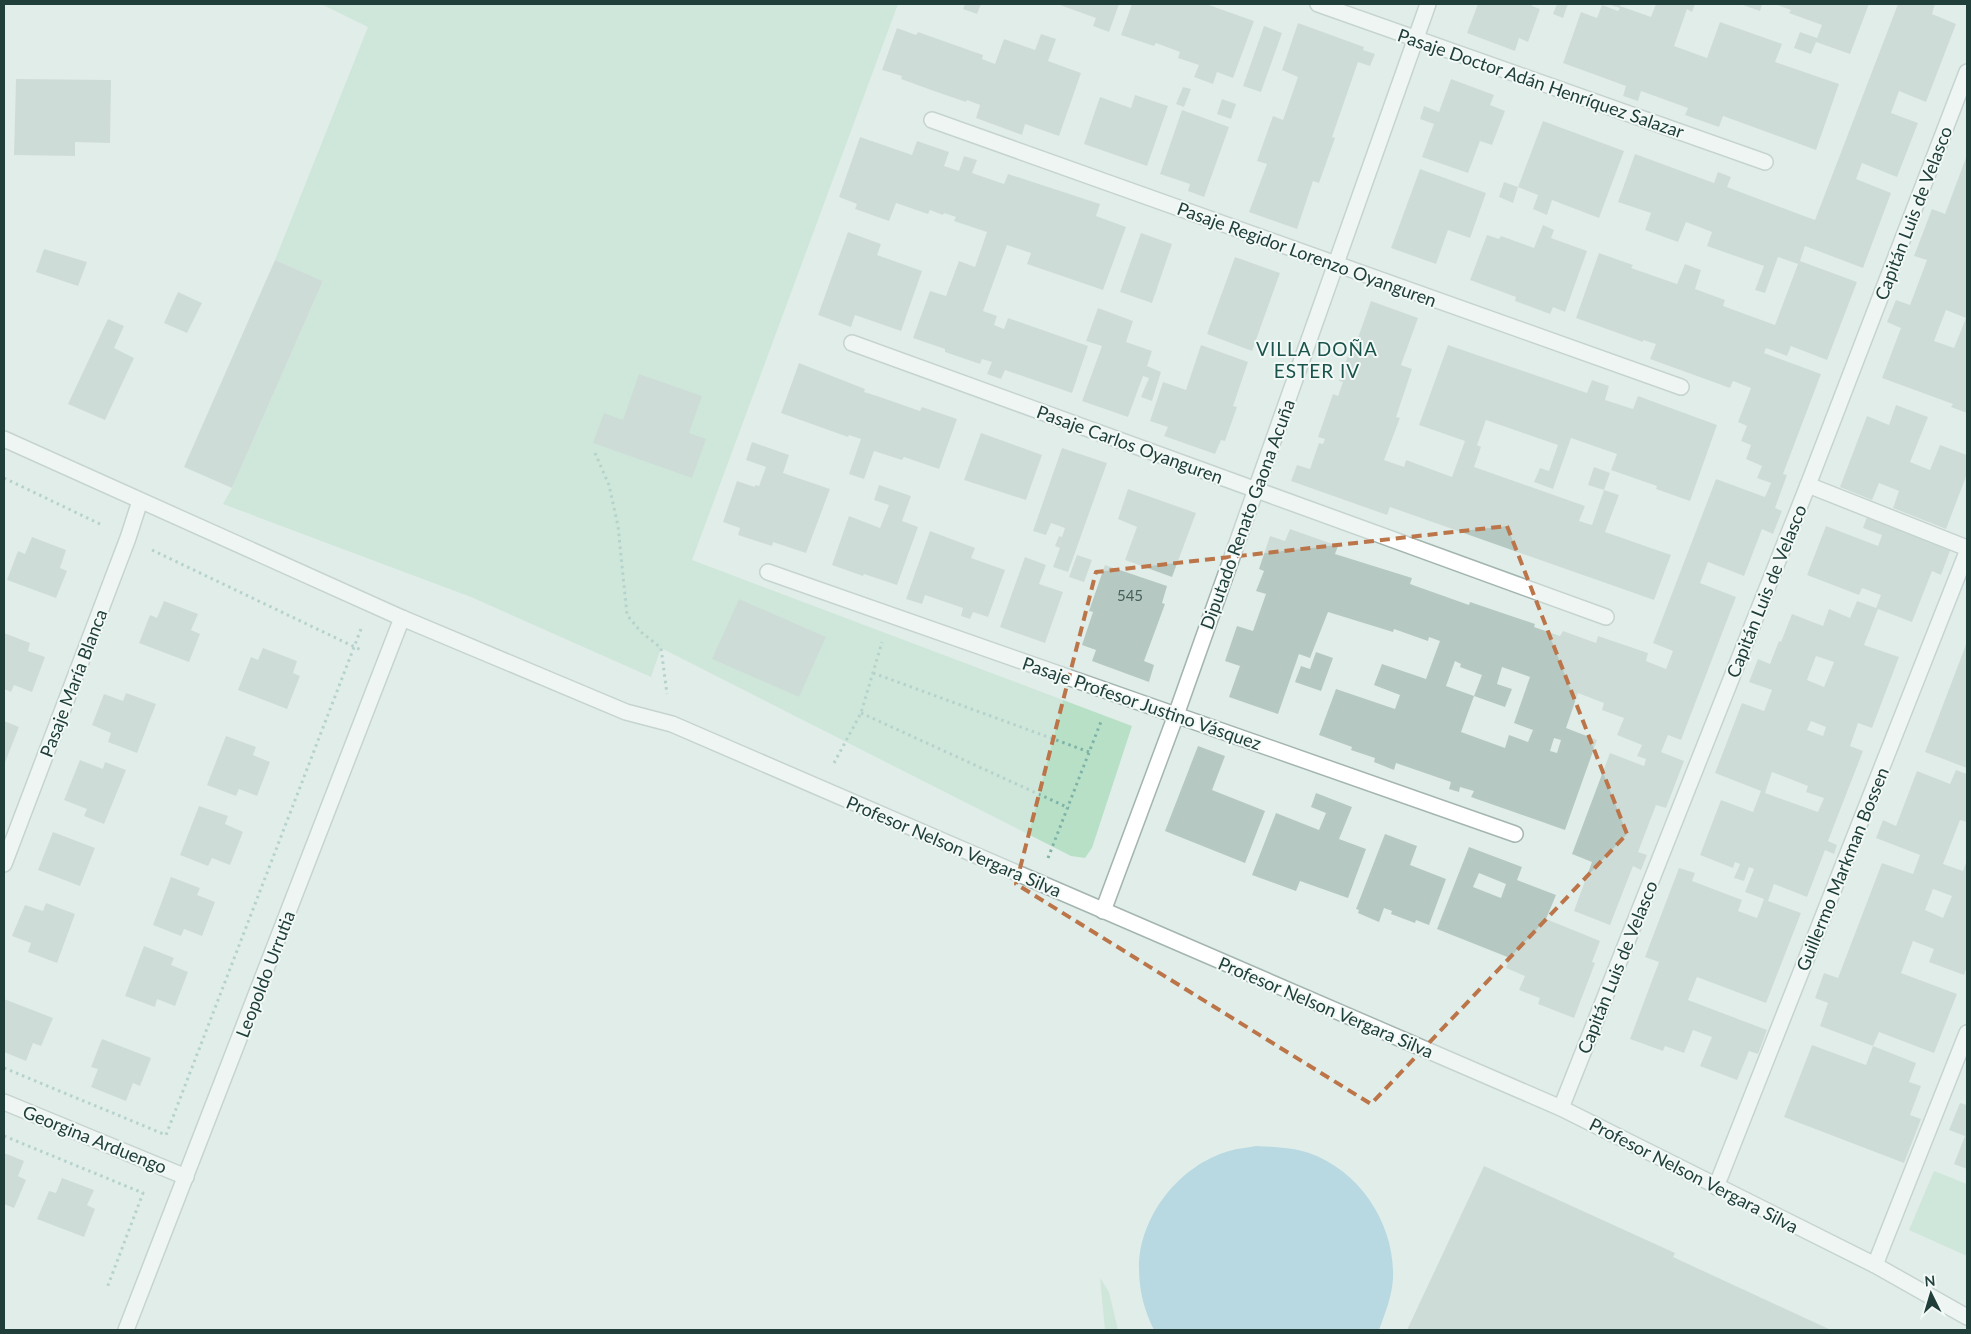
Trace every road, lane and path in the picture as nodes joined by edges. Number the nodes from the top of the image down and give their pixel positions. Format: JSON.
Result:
{"nodes":[{"id":1,"x":1318,"y":4,"type":"edge"},
{"id":2,"x":1428,"y":4,"type":"edge"},
{"id":3,"x":1416,"y":38,"type":"junction"},
{"id":4,"x":1967,"y":72,"type":"edge"},
{"id":5,"x":932,"y":120,"type":"dead end"},
{"id":6,"x":1765,"y":162,"type":"dead end"},
{"id":7,"x":1336,"y":264,"type":"junction"},
{"id":8,"x":852,"y":344,"type":"dead end"},
{"id":9,"x":1681,"y":387,"type":"dead end"},
{"id":10,"x":4,"y":439,"type":"edge"},
{"id":11,"x":595,"y":453,"type":"dead end"},
{"id":12,"x":4,"y":478,"type":"edge"},
{"id":13,"x":1808,"y":485,"type":"junction"},
{"id":14,"x":1256,"y":490,"type":"junction"},
{"id":15,"x":140,"y":500,"type":"junction"},
{"id":16,"x":105,"y":527,"type":"dead end"},
{"id":17,"x":145,"y":546,"type":"dead end"},
{"id":18,"x":1967,"y":548,"type":"edge"},
{"id":19,"x":1967,"y":552,"type":"edge"},
{"id":20,"x":768,"y":572,"type":"dead end"},
{"id":21,"x":889,"y":615,"type":"junction"},
{"id":22,"x":1606,"y":617,"type":"dead end"},
{"id":23,"x":402,"y":618,"type":"junction"},
{"id":24,"x":362,"y":626,"type":"dead end"},
{"id":25,"x":354,"y":647,"type":"junction"},
{"id":26,"x":363,"y":651,"type":"dead end"},
{"id":27,"x":873,"y":673,"type":"junction"},
{"id":28,"x":1112,"y":693,"type":"junction"},
{"id":29,"x":861,"y":712,"type":"junction"},
{"id":30,"x":1176,"y":715,"type":"junction"},
{"id":31,"x":672,"y":724,"type":"junction"},
{"id":32,"x":1089,"y":752,"type":"junction"},
{"id":33,"x":821,"y":788,"type":"junction"},
{"id":34,"x":1069,"y":808,"type":"junction"},
{"id":35,"x":1515,"y":834,"type":"dead end"},
{"id":36,"x":4,"y":864,"type":"edge"},
{"id":37,"x":1038,"y":881,"type":"junction"},
{"id":38,"x":1103,"y":911,"type":"junction"},
{"id":39,"x":1967,"y":1033,"type":"edge"},
{"id":40,"x":4,"y":1068,"type":"edge"},
{"id":41,"x":4,"y":1102,"type":"edge"},
{"id":42,"x":1561,"y":1108,"type":"junction"},
{"id":43,"x":4,"y":1136,"type":"edge"},
{"id":44,"x":186,"y":1177,"type":"junction"},
{"id":45,"x":1716,"y":1187,"type":"junction"},
{"id":46,"x":1875,"y":1265,"type":"junction"},
{"id":47,"x":107,"y":1288,"type":"dead end"},
{"id":48,"x":1967,"y":1317,"type":"edge"},
{"id":49,"x":126,"y":1330,"type":"edge"}],
"edges":[{"from":1,"to":3,"type":"street","name":"Pasaje Doctor Adán Henríquez Salazar"},
{"from":2,"to":3,"type":"street","name":"Diputado Renato Gaona Acuña"},
{"from":3,"to":6,"type":"street","name":"Pasaje Doctor Adán Henríquez Salazar"},
{"from":3,"to":7,"type":"street","name":"Diputado Renato Gaona Acuña"},
{"from":4,"to":13,"type":"street","name":"Capitán Luis de Velasco"},
{"from":5,"to":7,"type":"street","name":"Pasaje Regidor Lorenzo Oyanguren"},
{"from":7,"to":9,"type":"street","name":"Pasaje Regidor Lorenzo Oyanguren"},
{"from":7,"to":14,"type":"street","name":"Diputado Renato Gaona Acuña"},
{"from":8,"to":14,"type":"street","name":"Pasaje Carlos Oyanguren"},
{"from":10,"to":15,"type":"street","name":"Profesor Nelson Vergara Silva"},
{"from":11,"to":31,"type":"path"},
{"from":12,"to":16,"type":"path"},
{"from":13,"to":18,"type":"street"},
{"from":13,"to":42,"type":"street","name":"Capitán Luis de Velasco"},
{"from":14,"to":22,"type":"street","name":"Pasaje Carlos Oyanguren"},
{"from":14,"to":30,"type":"street","name":"Diputado Renato Gaona Acuña"},
{"from":15,"to":23,"type":"street","name":"Profesor Nelson Vergara Silva"},
{"from":15,"to":36,"type":"street","name":"Pasaje María Blanca"},
{"from":17,"to":25,"type":"path"},
{"from":19,"to":45,"type":"street","name":"Guillermo Markman Bossen"},
{"from":20,"to":21,"type":"street","name":"Pasaje Profesor Justino Vásquez"},
{"from":21,"to":27,"type":"path"},
{"from":21,"to":28,"type":"street","name":"Pasaje Profesor Justino Vásquez"},
{"from":23,"to":31,"type":"street","name":"Profesor Nelson Vergara Silva"},
{"from":23,"to":44,"type":"street","name":"Leopoldo Urrutia"},
{"from":24,"to":25,"type":"path"},
{"from":25,"to":26,"type":"path"},
{"from":25,"to":40,"type":"path"},
{"from":27,"to":29,"type":"path"},
{"from":27,"to":32,"type":"path"},
{"from":28,"to":30,"type":"street","name":"Pasaje Profesor Justino Vásquez"},
{"from":28,"to":32,"type":"path"},
{"from":29,"to":33,"type":"path"},
{"from":29,"to":34,"type":"path"},
{"from":30,"to":35,"type":"street","name":"Pasaje Profesor Justino Vásquez"},
{"from":30,"to":38,"type":"street","name":"Diputado Renato Gaona Acuña"},
{"from":31,"to":33,"type":"street","name":"Profesor Nelson Vergara Silva"},
{"from":32,"to":34,"type":"path"},
{"from":33,"to":37,"type":"street","name":"Profesor Nelson Vergara Silva"},
{"from":34,"to":37,"type":"path"},
{"from":37,"to":38,"type":"street","name":"Profesor Nelson Vergara Silva"},
{"from":38,"to":42,"type":"street","name":"Profesor Nelson Vergara Silva"},
{"from":39,"to":46,"type":"street"},
{"from":41,"to":44,"type":"street","name":"Georgina Arduengo"},
{"from":42,"to":45,"type":"street","name":"Profesor Nelson Vergara Silva"},
{"from":43,"to":47,"type":"path"},
{"from":44,"to":49,"type":"street","name":"Leopoldo Urrutia"},
{"from":45,"to":46,"type":"street","name":"Profesor Nelson Vergara Silva"},
{"from":46,"to":48,"type":"street","name":"Profesor Nelson Vergara Silva"}]}
